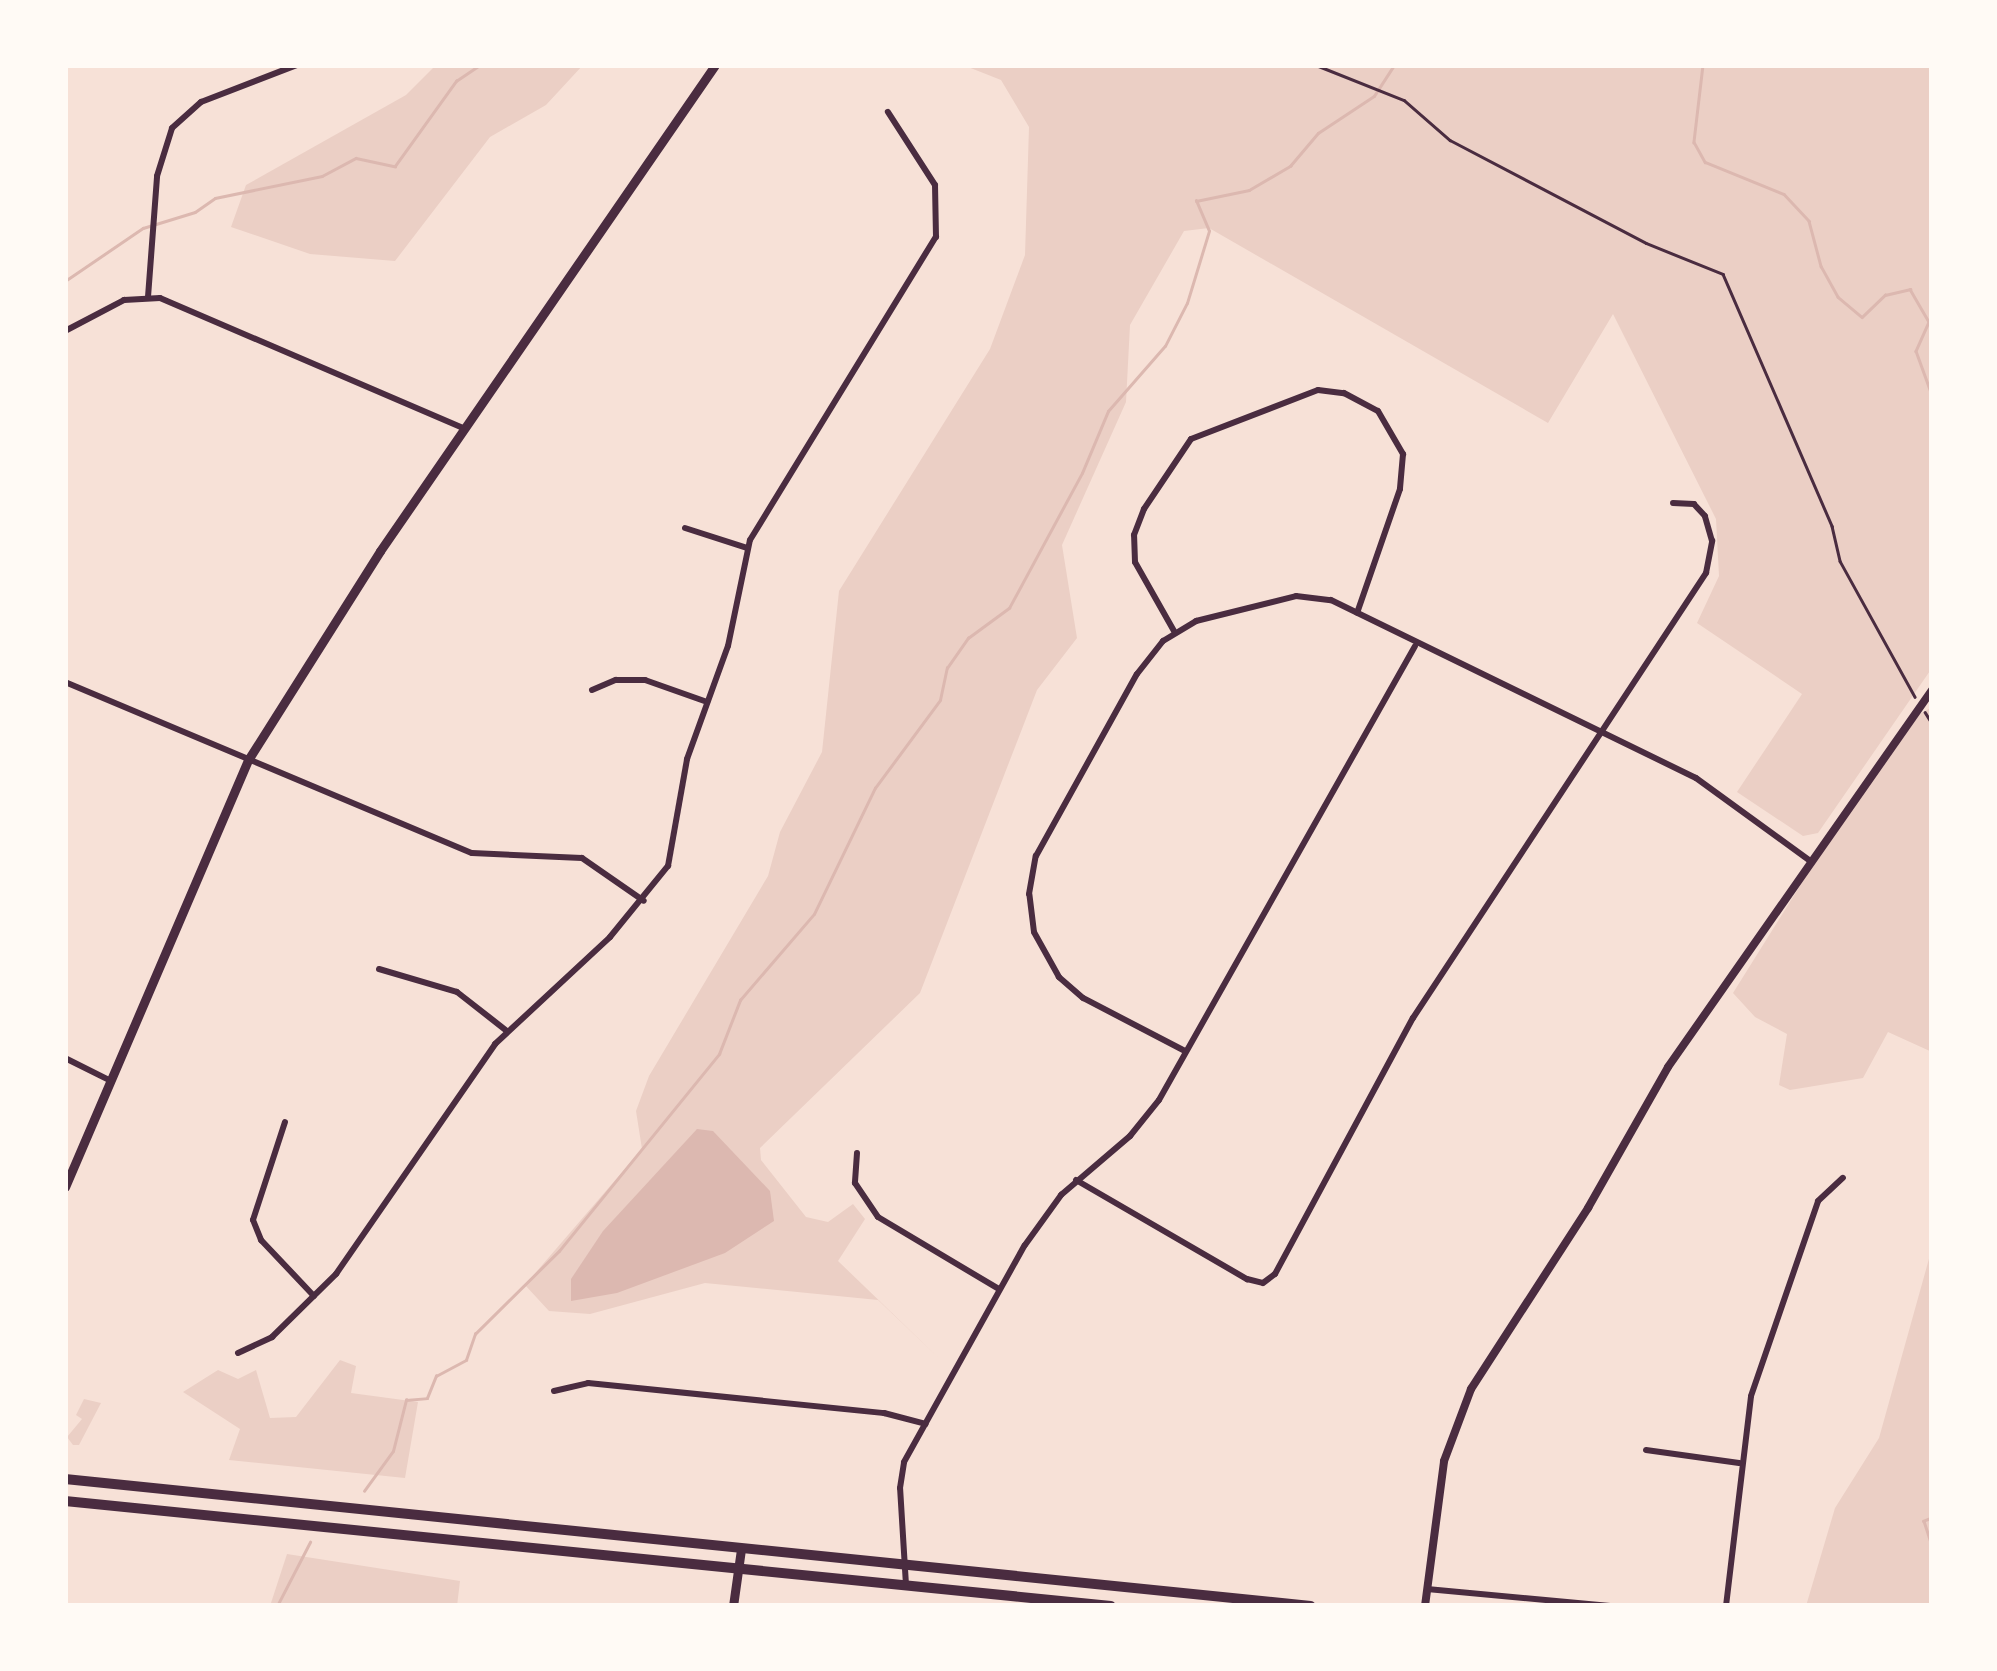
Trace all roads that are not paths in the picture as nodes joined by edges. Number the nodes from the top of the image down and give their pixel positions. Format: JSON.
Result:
{"nodes":[{"id":1,"x":298,"y":65,"type":"edge"},
{"id":2,"x":715,"y":65,"type":"edge"},
{"id":3,"x":888,"y":112,"type":"dead end"},
{"id":4,"x":148,"y":296,"type":"junction"},
{"id":5,"x":65,"y":331,"type":"edge"},
{"id":6,"x":464,"y":428,"type":"junction"},
{"id":7,"x":1673,"y":503,"type":"dead end"},
{"id":8,"x":685,"y":528,"type":"dead end"},
{"id":9,"x":747,"y":548,"type":"junction"},
{"id":10,"x":1358,"y":613,"type":"junction"},
{"id":11,"x":1174,"y":632,"type":"junction"},
{"id":12,"x":1415,"y":646,"type":"junction"},
{"id":13,"x":65,"y":682,"type":"edge"},
{"id":14,"x":592,"y":690,"type":"dead end"},
{"id":15,"x":1932,"y":690,"type":"edge"},
{"id":16,"x":707,"y":702,"type":"junction"},
{"id":17,"x":1605,"y":733,"type":"junction"},
{"id":18,"x":248,"y":760,"type":"junction"},
{"id":19,"x":1809,"y":860,"type":"junction"},
{"id":20,"x":644,"y":901,"type":"junction"},
{"id":21,"x":379,"y":970,"type":"dead end"},
{"id":22,"x":506,"y":1031,"type":"junction"},
{"id":23,"x":1185,"y":1051,"type":"junction"},
{"id":24,"x":65,"y":1058,"type":"edge"},
{"id":25,"x":109,"y":1080,"type":"junction"},
{"id":26,"x":285,"y":1122,"type":"dead end"},
{"id":27,"x":857,"y":1154,"type":"dead end"},
{"id":28,"x":1844,"y":1178,"type":"dead end"},
{"id":29,"x":1076,"y":1180,"type":"junction"},
{"id":30,"x":65,"y":1187,"type":"edge"},
{"id":31,"x":999,"y":1289,"type":"junction"},
{"id":32,"x":314,"y":1296,"type":"junction"},
{"id":33,"x":238,"y":1354,"type":"dead end"},
{"id":34,"x":554,"y":1391,"type":"dead end"},
{"id":35,"x":926,"y":1424,"type":"junction"},
{"id":36,"x":1646,"y":1450,"type":"dead end"},
{"id":37,"x":1739,"y":1463,"type":"junction"},
{"id":38,"x":65,"y":1479,"type":"edge"},
{"id":39,"x":65,"y":1501,"type":"edge"},
{"id":40,"x":741,"y":1549,"type":"junction"},
{"id":41,"x":908,"y":1566,"type":"junction"},
{"id":42,"x":739,"y":1568,"type":"junction"},
{"id":43,"x":1087,"y":1584,"type":"junction"},
{"id":44,"x":906,"y":1586,"type":"junction"},
{"id":45,"x":1426,"y":1589,"type":"junction"},
{"id":46,"x":1082,"y":1605,"type":"edge"},
{"id":47,"x":734,"y":1606,"type":"edge"},
{"id":48,"x":1110,"y":1606,"type":"edge"},
{"id":49,"x":1311,"y":1606,"type":"edge"},
{"id":50,"x":1425,"y":1606,"type":"edge"},
{"id":51,"x":1610,"y":1606,"type":"edge"},
{"id":52,"x":1726,"y":1606,"type":"edge"}],
"edges":[{"from":1,"to":4,"type":"street"},
{"from":2,"to":6,"type":"main road"},
{"from":3,"to":9,"type":"street"},
{"from":4,"to":5,"type":"street"},
{"from":4,"to":6,"type":"street"},
{"from":6,"to":18,"type":"main road"},
{"from":7,"to":17,"type":"street"},
{"from":8,"to":9,"type":"street"},
{"from":9,"to":16,"type":"street"},
{"from":10,"to":11,"type":"street"},
{"from":10,"to":11,"type":"street"},
{"from":10,"to":12,"type":"street"},
{"from":11,"to":23,"type":"street"},
{"from":12,"to":17,"type":"street"},
{"from":12,"to":23,"type":"street"},
{"from":13,"to":18,"type":"street"},
{"from":14,"to":16,"type":"street"},
{"from":15,"to":19,"type":"street"},
{"from":16,"to":20,"type":"street"},
{"from":17,"to":19,"type":"street"},
{"from":17,"to":29,"type":"street"},
{"from":18,"to":20,"type":"street"},
{"from":18,"to":25,"type":"main road"},
{"from":19,"to":45,"type":"street"},
{"from":20,"to":22,"type":"street"},
{"from":21,"to":22,"type":"street"},
{"from":22,"to":32,"type":"street"},
{"from":23,"to":29,"type":"street"},
{"from":24,"to":25,"type":"street"},
{"from":25,"to":30,"type":"main road"},
{"from":26,"to":32,"type":"street"},
{"from":27,"to":31,"type":"street"},
{"from":28,"to":37,"type":"street"},
{"from":29,"to":31,"type":"street"},
{"from":31,"to":35,"type":"street"},
{"from":32,"to":33,"type":"street"},
{"from":34,"to":35,"type":"street"},
{"from":35,"to":41,"type":"street"},
{"from":36,"to":37,"type":"street"},
{"from":37,"to":52,"type":"street"},
{"from":38,"to":40,"type":"main road"},
{"from":39,"to":42,"type":"main road"},
{"from":40,"to":41,"type":"main road"},
{"from":40,"to":42,"type":"main road"},
{"from":41,"to":43,"type":"main road"},
{"from":41,"to":44,"type":"street"},
{"from":42,"to":44,"type":"main road"},
{"from":42,"to":47,"type":"main road"},
{"from":43,"to":46,"type":"street"},
{"from":43,"to":49,"type":"main road"},
{"from":44,"to":46,"type":"main road"},
{"from":45,"to":50,"type":"street"},
{"from":45,"to":51,"type":"street"},
{"from":46,"to":48,"type":"main road"}]}
